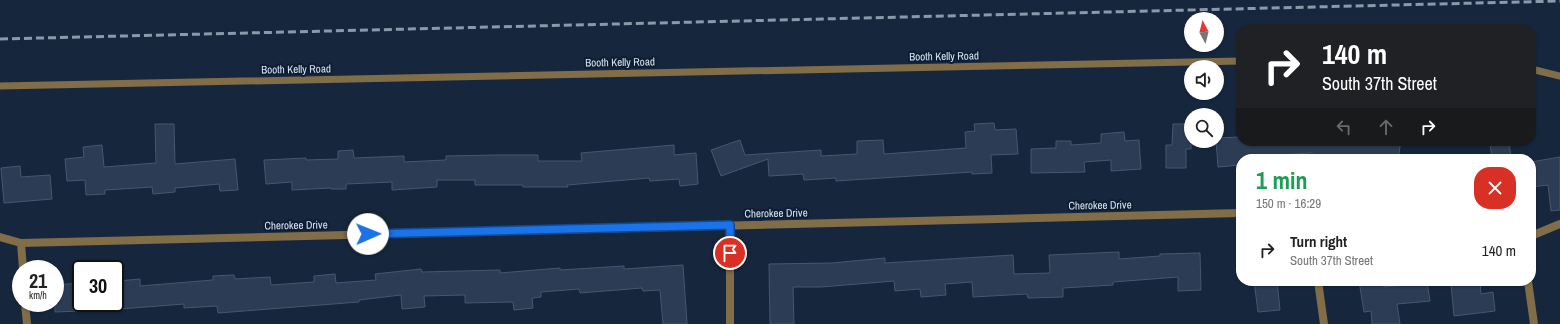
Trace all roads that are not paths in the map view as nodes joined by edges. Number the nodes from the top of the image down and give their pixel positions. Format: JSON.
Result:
{"nodes":[{"id":1,"x":1236,"y":61,"type":"edge"},
{"id":2,"x":1536,"y":70,"type":"edge"},
{"id":3,"x":1560,"y":76,"type":"edge"},
{"id":4,"x":0,"y":86,"type":"edge"},
{"id":5,"x":1236,"y":213,"type":"edge"},
{"id":6,"x":1560,"y":224,"type":"edge"},
{"id":7,"x":730,"y":225,"type":"junction"},
{"id":8,"x":1536,"y":234,"type":"edge"},
{"id":9,"x":0,"y":237,"type":"edge"},
{"id":10,"x":21,"y":243,"type":"junction"},
{"id":11,"x":22,"y":260,"type":"edge"},
{"id":12,"x":1319,"y":286,"type":"edge"},
{"id":13,"x":1529,"y":286,"type":"edge"},
{"id":14,"x":25,"y":312,"type":"edge"},
{"id":15,"x":26,"y":324,"type":"edge"},
{"id":16,"x":730,"y":324,"type":"edge"},
{"id":17,"x":1324,"y":324,"type":"edge"},
{"id":18,"x":1534,"y":324,"type":"edge"}],
"edges":[{"from":1,"to":4,"type":"lane","name":"Booth Kelly Road"},
{"from":2,"to":3,"type":"lane"},
{"from":5,"to":7,"type":"street","name":"Cherokee Drive"},
{"from":6,"to":8,"type":"street"},
{"from":7,"to":10,"type":"street","name":"Cherokee Drive"},
{"from":7,"to":16,"type":"street"},
{"from":9,"to":10,"type":"street","name":"Cherokee Drive"},
{"from":10,"to":11,"type":"street"},
{"from":12,"to":17,"type":"street"},
{"from":13,"to":18,"type":"street"},
{"from":14,"to":15,"type":"street"}]}
